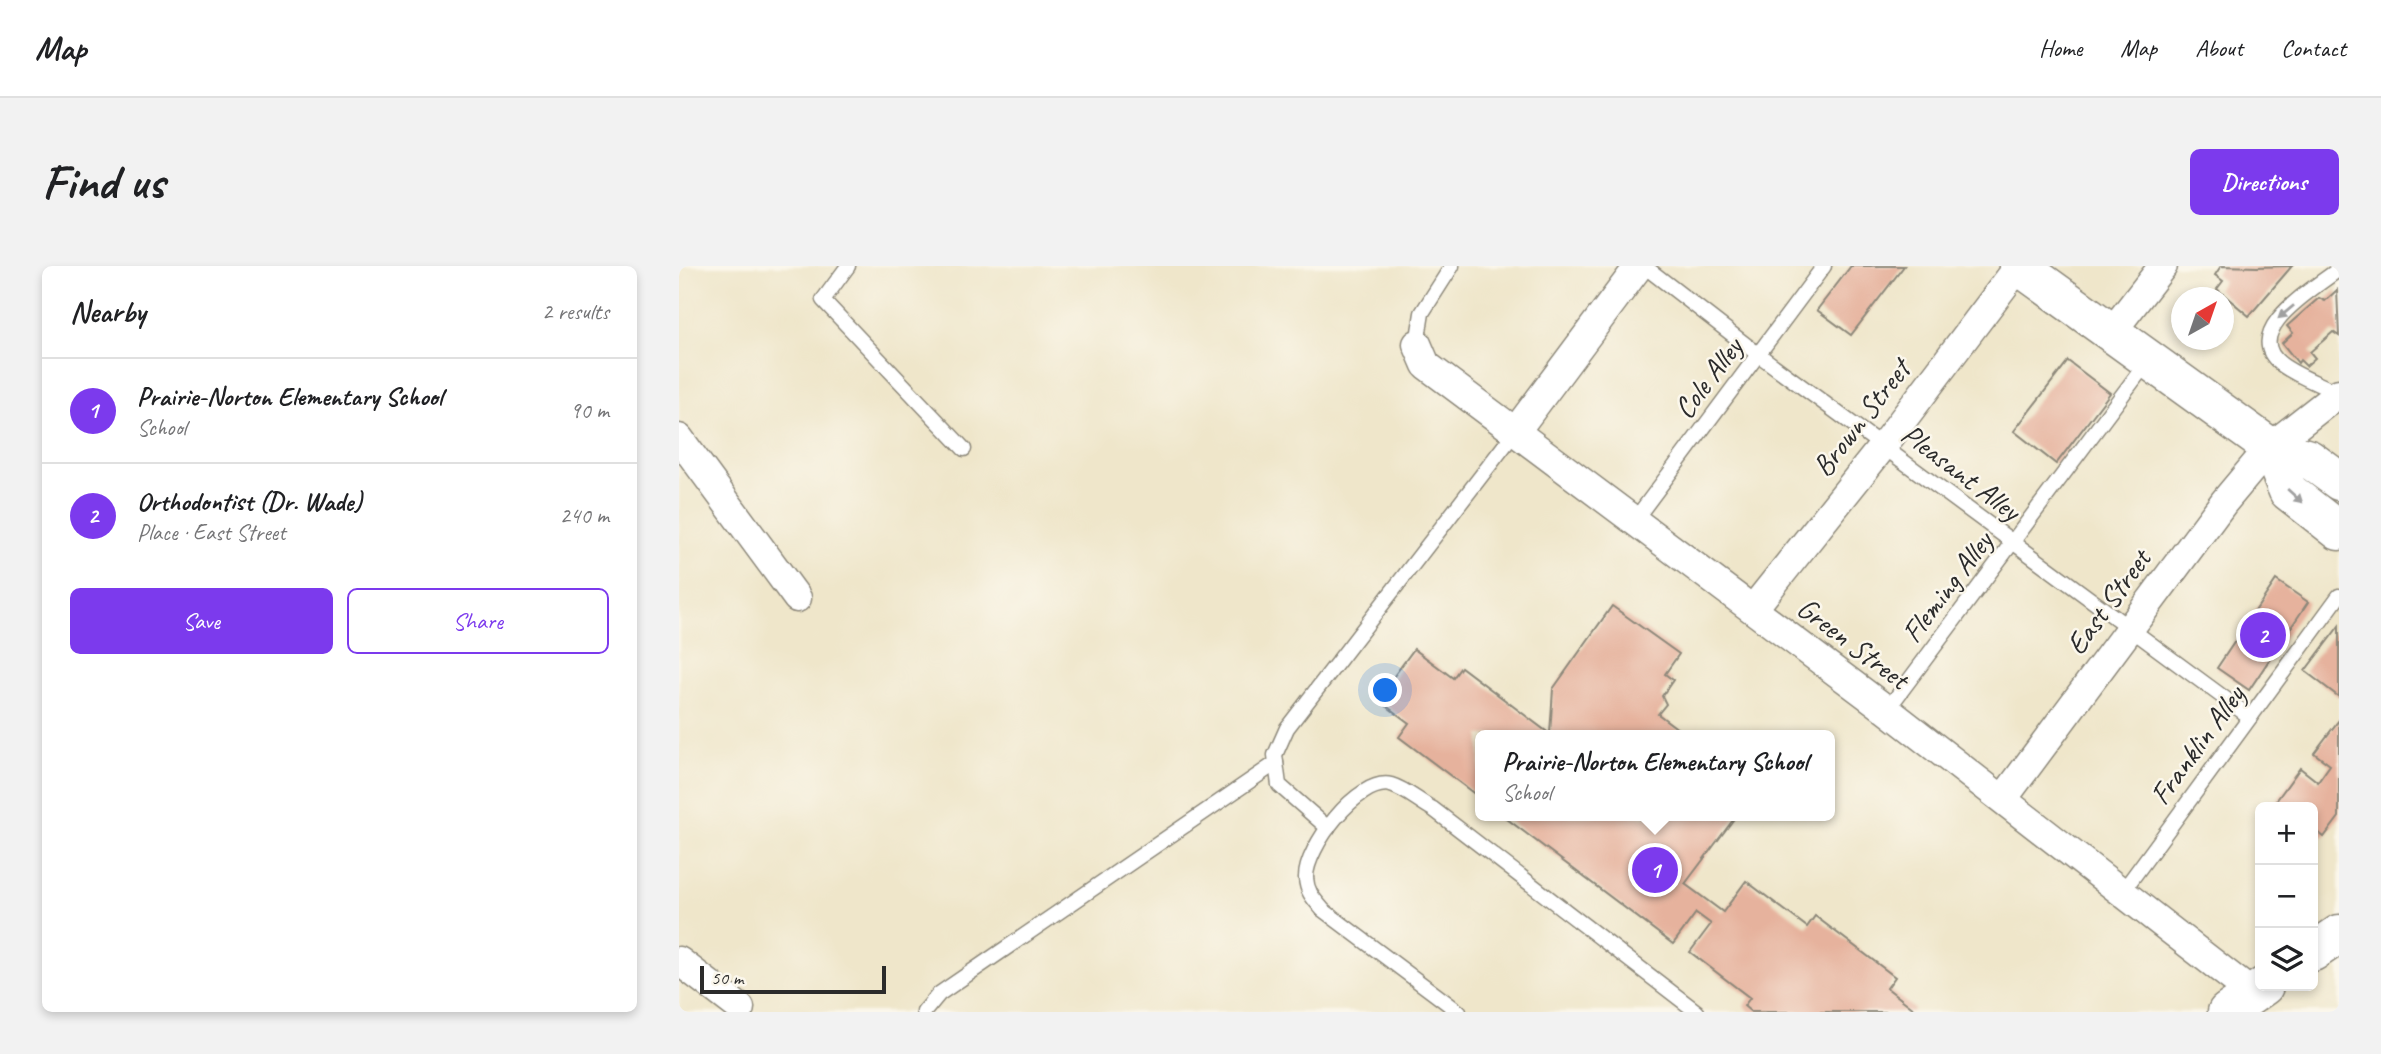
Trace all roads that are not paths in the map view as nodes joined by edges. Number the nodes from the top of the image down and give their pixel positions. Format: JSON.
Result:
{"nodes":[{"id":1,"x":848,"y":266,"type":"edge"},
{"id":2,"x":1452,"y":266,"type":"edge"},
{"id":3,"x":1641,"y":266,"type":"edge"},
{"id":4,"x":1824,"y":266,"type":"edge"},
{"id":5,"x":2019,"y":266,"type":"edge"},
{"id":6,"x":2163,"y":266,"type":"edge"},
{"id":7,"x":2339,"y":269,"type":"edge"},
{"id":8,"x":2111,"y":333,"type":"junction"},
{"id":9,"x":1417,"y":344,"type":"joint"},
{"id":10,"x":1759,"y":355,"type":"junction"},
{"id":11,"x":2148,"y":361,"type":"junction"},
{"id":12,"x":2339,"y":394,"type":"edge"},
{"id":13,"x":1515,"y":432,"type":"junction"},
{"id":14,"x":679,"y":438,"type":"edge"},
{"id":15,"x":1883,"y":446,"type":"junction"},
{"id":16,"x":2270,"y":447,"type":"junction"},
{"id":17,"x":964,"y":449,"type":"dead end"},
{"id":18,"x":688,"y":470,"type":"edge"},
{"id":19,"x":2339,"y":481,"type":"edge"},
{"id":20,"x":1634,"y":521,"type":"junction"},
{"id":21,"x":2339,"y":531,"type":"edge"},
{"id":22,"x":2014,"y":543,"type":"junction"},
{"id":23,"x":2339,"y":596,"type":"edge"},
{"id":24,"x":797,"y":598,"type":"dead end"},
{"id":25,"x":1753,"y":609,"type":"junction"},
{"id":26,"x":2130,"y":629,"type":"junction"},
{"id":27,"x":1887,"y":710,"type":"junction"},
{"id":28,"x":2250,"y":717,"type":"junction"},
{"id":29,"x":1276,"y":762,"type":"junction"},
{"id":30,"x":2003,"y":799,"type":"junction"},
{"id":31,"x":1328,"y":828,"type":"junction"},
{"id":32,"x":2123,"y":891,"type":"junction"},
{"id":33,"x":679,"y":961,"type":"edge"},
{"id":34,"x":2248,"y":997,"type":"edge"},
{"id":35,"x":740,"y":1008,"type":"dead end"},
{"id":36,"x":924,"y":1012,"type":"edge"},
{"id":37,"x":1459,"y":1012,"type":"edge"},
{"id":38,"x":1697,"y":1012,"type":"edge"}],
"edges":[{"from":1,"to":17,"type":"lane"},
{"from":2,"to":9,"type":"lane"},
{"from":3,"to":10,"type":"lane","name":"Pleasant Alley"},
{"from":3,"to":13,"type":"street"},
{"from":4,"to":10,"type":"lane","name":"Cole Alley"},
{"from":5,"to":8,"type":"main road"},
{"from":5,"to":15,"type":"street","name":"Brown Street"},
{"from":6,"to":8,"type":"street"},
{"from":7,"to":12,"type":"lane","one_way":true},
{"from":8,"to":11,"type":"main road"},
{"from":9,"to":13,"type":"street","name":"Green Street"},
{"from":10,"to":15,"type":"lane","name":"Pleasant Alley"},
{"from":10,"to":20,"type":"lane","name":"Cole Alley"},
{"from":11,"to":16,"type":"main road"},
{"from":11,"to":22,"type":"lane","name":"Fleming Alley"},
{"from":12,"to":16,"type":"street","name":"East Street"},
{"from":13,"to":20,"type":"street","name":"Green Street"},
{"from":13,"to":29,"type":"lane"},
{"from":14,"to":18,"type":"street"},
{"from":15,"to":22,"type":"lane","name":"Pleasant Alley"},
{"from":15,"to":25,"type":"street","name":"Brown Street"},
{"from":16,"to":19,"type":"main road"},
{"from":16,"to":21,"type":"main road","one_way":true},
{"from":16,"to":26,"type":"street","name":"East Street"},
{"from":18,"to":24,"type":"street"},
{"from":20,"to":25,"type":"street","name":"Green Street"},
{"from":22,"to":26,"type":"lane","name":"Pleasant Alley"},
{"from":22,"to":27,"type":"lane","name":"Fleming Alley"},
{"from":23,"to":28,"type":"lane","name":"Franklin Alley"},
{"from":25,"to":27,"type":"street","name":"Green Street"},
{"from":26,"to":28,"type":"lane","name":"Pleasant Alley"},
{"from":26,"to":30,"type":"street","name":"East Street"},
{"from":27,"to":30,"type":"street","name":"Green Street"},
{"from":28,"to":32,"type":"lane","name":"Franklin Alley"},
{"from":29,"to":31,"type":"lane"},
{"from":29,"to":36,"type":"lane"},
{"from":30,"to":32,"type":"street","name":"Green Street"},
{"from":31,"to":37,"type":"lane"},
{"from":31,"to":38,"type":"lane"},
{"from":32,"to":34,"type":"street","name":"Green Street"},
{"from":33,"to":35,"type":"street"}]}
